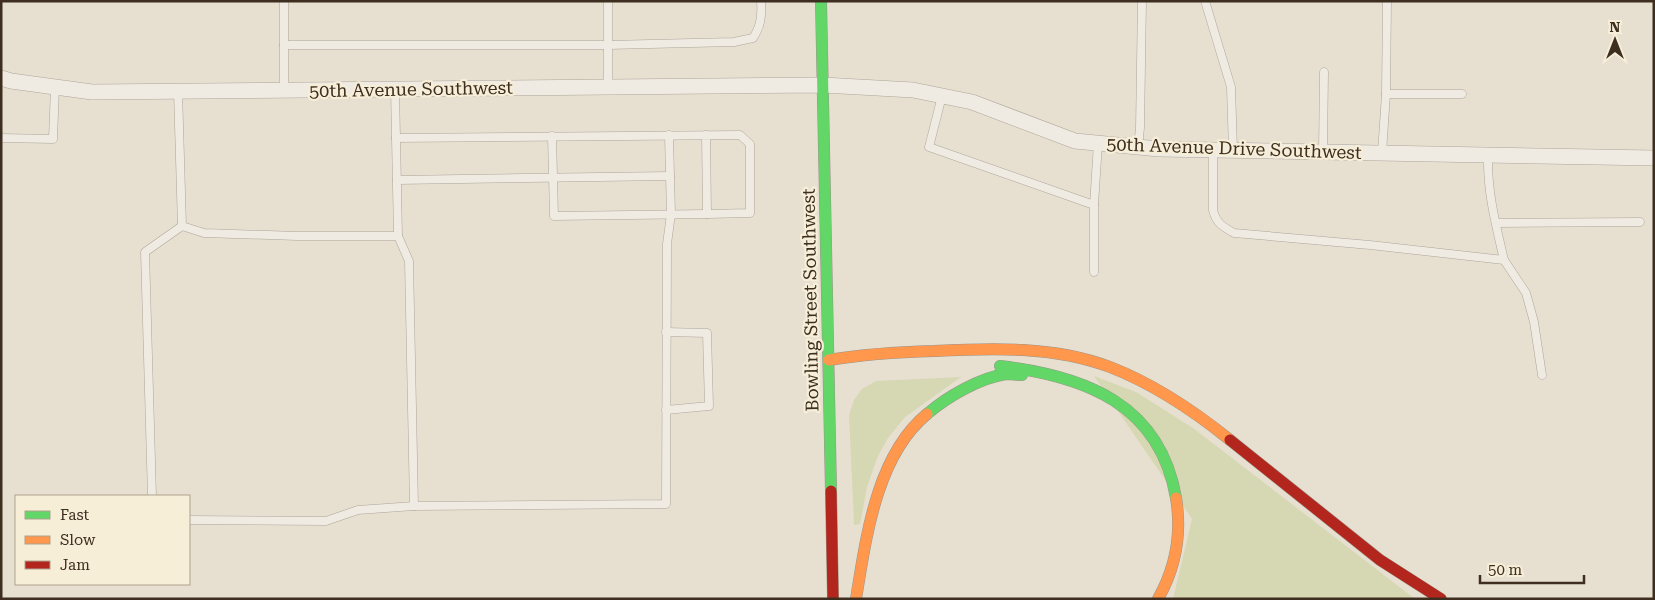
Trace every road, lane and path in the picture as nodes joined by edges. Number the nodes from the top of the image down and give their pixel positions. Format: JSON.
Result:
{"nodes":[{"id":1,"x":284,"y":1,"type":"edge"},
{"id":2,"x":608,"y":1,"type":"edge"},
{"id":3,"x":761,"y":1,"type":"edge"},
{"id":4,"x":821,"y":1,"type":"edge"},
{"id":5,"x":1142,"y":1,"type":"edge"},
{"id":6,"x":1205,"y":1,"type":"edge"},
{"id":7,"x":1387,"y":1,"type":"edge"},
{"id":8,"x":284,"y":45,"type":"junction"},
{"id":9,"x":608,"y":45,"type":"junction"},
{"id":10,"x":1324,"y":72,"type":"dead end"},
{"id":11,"x":1,"y":78,"type":"edge"},
{"id":12,"x":823,"y":85,"type":"junction"},
{"id":13,"x":55,"y":87,"type":"junction"},
{"id":14,"x":608,"y":87,"type":"junction"},
{"id":15,"x":395,"y":89,"type":"junction"},
{"id":16,"x":284,"y":90,"type":"junction"},
{"id":17,"x":178,"y":91,"type":"junction"},
{"id":18,"x":1386,"y":94,"type":"junction"},
{"id":19,"x":1462,"y":94,"type":"dead end"},
{"id":20,"x":942,"y":96,"type":"junction"},
{"id":21,"x":669,"y":135,"type":"junction"},
{"id":22,"x":706,"y":135,"type":"junction"},
{"id":23,"x":552,"y":136,"type":"junction"},
{"id":24,"x":1,"y":138,"type":"edge"},
{"id":25,"x":396,"y":138,"type":"junction"},
{"id":26,"x":1098,"y":143,"type":"junction"},
{"id":27,"x":1138,"y":147,"type":"junction"},
{"id":28,"x":1213,"y":150,"type":"junction"},
{"id":29,"x":1232,"y":150,"type":"junction"},
{"id":30,"x":1323,"y":152,"type":"junction"},
{"id":31,"x":1382,"y":153,"type":"junction"},
{"id":32,"x":1488,"y":155,"type":"junction"},
{"id":33,"x":1654,"y":158,"type":"edge"},
{"id":34,"x":670,"y":176,"type":"junction"},
{"id":35,"x":553,"y":178,"type":"junction"},
{"id":36,"x":397,"y":180,"type":"junction"},
{"id":37,"x":1094,"y":205,"type":"junction"},
{"id":38,"x":671,"y":214,"type":"junction"},
{"id":39,"x":707,"y":214,"type":"junction"},
{"id":40,"x":1640,"y":222,"type":"dead end"},
{"id":41,"x":1496,"y":223,"type":"junction"},
{"id":42,"x":182,"y":226,"type":"junction"},
{"id":43,"x":398,"y":236,"type":"junction"},
{"id":44,"x":1504,"y":260,"type":"junction"},
{"id":45,"x":1094,"y":272,"type":"dead end"},
{"id":46,"x":666,"y":332,"type":"junction"},
{"id":47,"x":829,"y":360,"type":"junction"},
{"id":48,"x":891,"y":364,"type":"dead end"},
{"id":49,"x":991,"y":365,"type":"dead end"},
{"id":50,"x":1542,"y":375,"type":"dead end"},
{"id":51,"x":1061,"y":376,"type":"junction"},
{"id":52,"x":666,"y":410,"type":"junction"},
{"id":53,"x":152,"y":495,"type":"edge"},
{"id":54,"x":414,"y":506,"type":"junction"},
{"id":55,"x":190,"y":520,"type":"edge"},
{"id":56,"x":834,"y":599,"type":"edge"},
{"id":57,"x":856,"y":599,"type":"edge"},
{"id":58,"x":1158,"y":599,"type":"edge"},
{"id":59,"x":1441,"y":599,"type":"edge"}],
"edges":[{"from":1,"to":8,"type":"lane"},
{"from":2,"to":9,"type":"lane"},
{"from":3,"to":9,"type":"lane"},
{"from":4,"to":12,"type":"main road","name":"Bowling Street Southwest"},
{"from":5,"to":27,"type":"lane"},
{"from":6,"to":29,"type":"lane"},
{"from":7,"to":18,"type":"lane"},
{"from":8,"to":9,"type":"lane"},
{"from":8,"to":16,"type":"lane"},
{"from":9,"to":14,"type":"lane"},
{"from":10,"to":30,"type":"lane"},
{"from":11,"to":13,"type":"street","name":"50th Avenue Southwest"},
{"from":12,"to":14,"type":"street","name":"50th Avenue Southwest"},
{"from":12,"to":20,"type":"street","name":"50th Avenue Drive Southwest"},
{"from":12,"to":47,"type":"main road","name":"Bowling Street Southwest"},
{"from":13,"to":17,"type":"street","name":"50th Avenue Southwest"},
{"from":13,"to":24,"type":"lane"},
{"from":14,"to":15,"type":"street","name":"50th Avenue Southwest"},
{"from":15,"to":16,"type":"street","name":"50th Avenue Southwest"},
{"from":15,"to":25,"type":"lane"},
{"from":16,"to":17,"type":"street","name":"50th Avenue Southwest"},
{"from":17,"to":42,"type":"lane"},
{"from":18,"to":19,"type":"lane"},
{"from":18,"to":31,"type":"lane"},
{"from":20,"to":26,"type":"street","name":"50th Avenue Drive Southwest"},
{"from":20,"to":37,"type":"lane"},
{"from":21,"to":22,"type":"lane"},
{"from":21,"to":23,"type":"lane"},
{"from":21,"to":34,"type":"lane"},
{"from":22,"to":39,"type":"lane"},
{"from":22,"to":39,"type":"lane"},
{"from":23,"to":25,"type":"lane"},
{"from":23,"to":35,"type":"lane"},
{"from":25,"to":36,"type":"lane"},
{"from":26,"to":27,"type":"street","name":"50th Avenue Drive Southwest"},
{"from":26,"to":37,"type":"lane"},
{"from":27,"to":28,"type":"street","name":"50th Avenue Drive Southwest"},
{"from":28,"to":29,"type":"street","name":"50th Avenue Drive Southwest"},
{"from":28,"to":44,"type":"lane"},
{"from":29,"to":30,"type":"street","name":"50th Avenue Drive Southwest"},
{"from":30,"to":31,"type":"street","name":"50th Avenue Drive Southwest"},
{"from":31,"to":32,"type":"street","name":"50th Avenue Drive Southwest"},
{"from":32,"to":33,"type":"street","name":"50th Avenue Drive Southwest"},
{"from":32,"to":41,"type":"lane"},
{"from":34,"to":35,"type":"lane"},
{"from":34,"to":38,"type":"lane"},
{"from":35,"to":36,"type":"lane"},
{"from":35,"to":38,"type":"lane"},
{"from":36,"to":43,"type":"lane"},
{"from":37,"to":45,"type":"lane"},
{"from":38,"to":39,"type":"lane"},
{"from":38,"to":46,"type":"lane"},
{"from":40,"to":41,"type":"lane"},
{"from":41,"to":44,"type":"lane"},
{"from":42,"to":43,"type":"lane"},
{"from":42,"to":53,"type":"lane"},
{"from":43,"to":54,"type":"lane"},
{"from":44,"to":50,"type":"lane"},
{"from":46,"to":52,"type":"lane"},
{"from":46,"to":52,"type":"lane"},
{"from":47,"to":48,"type":"main road"},
{"from":47,"to":56,"type":"main road","name":"Bowling Street Southwest"},
{"from":47,"to":59,"type":"main road"},
{"from":49,"to":51,"type":"main road"},
{"from":51,"to":57,"type":"main road"},
{"from":51,"to":58,"type":"main road"},
{"from":52,"to":54,"type":"lane"},
{"from":54,"to":55,"type":"lane"}]}
